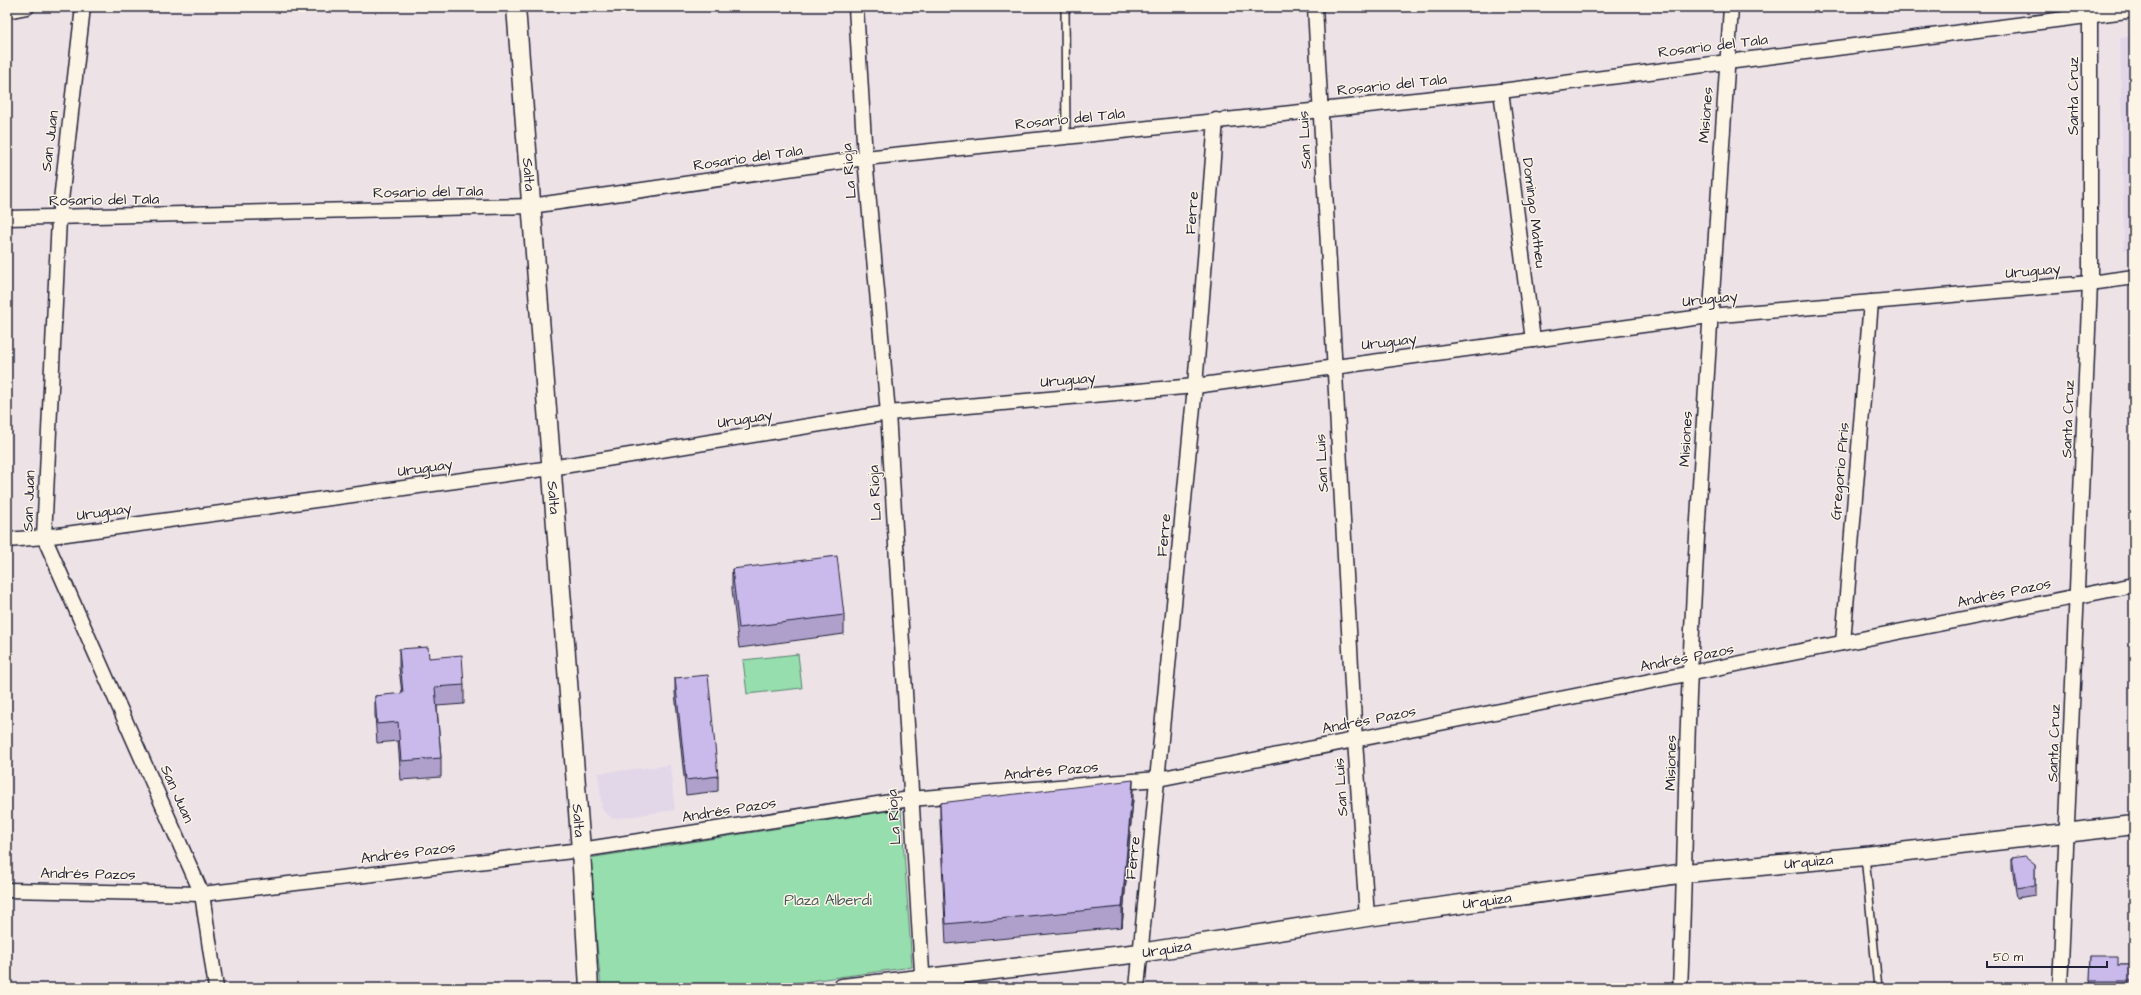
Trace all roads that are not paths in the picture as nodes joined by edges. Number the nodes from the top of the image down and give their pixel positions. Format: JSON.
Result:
{"nodes":[{"id":1,"x":27,"y":7,"type":"edge"},
{"id":2,"x":83,"y":7,"type":"edge"},
{"id":3,"x":516,"y":7,"type":"edge"},
{"id":4,"x":856,"y":7,"type":"edge"},
{"id":5,"x":1065,"y":7,"type":"edge"},
{"id":6,"x":1315,"y":7,"type":"edge"},
{"id":7,"x":1731,"y":7,"type":"edge"},
{"id":8,"x":2134,"y":10,"type":"edge"},
{"id":9,"x":7,"y":11,"type":"edge"},
{"id":10,"x":2090,"y":11,"type":"edge"},
{"id":11,"x":1727,"y":61,"type":"junction"},
{"id":12,"x":1501,"y":91,"type":"junction"},
{"id":13,"x":1320,"y":110,"type":"junction"},
{"id":14,"x":1216,"y":120,"type":"junction"},
{"id":15,"x":1066,"y":136,"type":"junction"},
{"id":16,"x":864,"y":158,"type":"junction"},
{"id":17,"x":531,"y":206,"type":"junction"},
{"id":18,"x":7,"y":218,"type":"edge"},
{"id":19,"x":59,"y":218,"type":"junction"},
{"id":20,"x":2134,"y":277,"type":"edge"},
{"id":21,"x":2090,"y":282,"type":"junction"},
{"id":22,"x":1871,"y":302,"type":"junction"},
{"id":23,"x":1709,"y":316,"type":"junction"},
{"id":24,"x":1534,"y":340,"type":"junction"},
{"id":25,"x":1334,"y":366,"type":"junction"},
{"id":26,"x":1195,"y":386,"type":"junction"},
{"id":27,"x":888,"y":413,"type":"junction"},
{"id":28,"x":551,"y":468,"type":"junction"},
{"id":29,"x":44,"y":537,"type":"junction"},
{"id":30,"x":7,"y":540,"type":"edge"},
{"id":31,"x":2134,"y":585,"type":"edge"},
{"id":32,"x":2077,"y":595,"type":"junction"},
{"id":33,"x":1843,"y":643,"type":"junction"},
{"id":34,"x":1690,"y":675,"type":"junction"},
{"id":35,"x":1355,"y":740,"type":"junction"},
{"id":36,"x":1158,"y":779,"type":"junction"},
{"id":37,"x":910,"y":799,"type":"junction"},
{"id":38,"x":2134,"y":825,"type":"edge"},
{"id":39,"x":2068,"y":833,"type":"junction"},
{"id":40,"x":581,"y":850,"type":"junction"},
{"id":41,"x":1864,"y":856,"type":"junction"},
{"id":42,"x":1686,"y":873,"type":"junction"},
{"id":43,"x":7,"y":890,"type":"edge"},
{"id":44,"x":202,"y":894,"type":"junction"},
{"id":45,"x":1367,"y":917,"type":"junction"},
{"id":46,"x":1140,"y":953,"type":"junction"},
{"id":47,"x":923,"y":983,"type":"edge"},
{"id":48,"x":216,"y":988,"type":"edge"},
{"id":49,"x":589,"y":988,"type":"edge"},
{"id":50,"x":842,"y":988,"type":"edge"},
{"id":51,"x":1137,"y":988,"type":"edge"},
{"id":52,"x":1680,"y":988,"type":"edge"},
{"id":53,"x":1878,"y":988,"type":"edge"},
{"id":54,"x":2060,"y":988,"type":"edge"}],
"edges":[{"from":1,"to":9,"type":"street"},
{"from":2,"to":19,"type":"street","name":"San Juan"},
{"from":3,"to":17,"type":"street","name":"Salta"},
{"from":4,"to":16,"type":"street","name":"La Rioja"},
{"from":5,"to":15,"type":"lane"},
{"from":6,"to":13,"type":"street","name":"San Luis"},
{"from":7,"to":11,"type":"street","name":"Misiones"},
{"from":8,"to":10,"type":"street","name":"Rosario del Tala"},
{"from":10,"to":11,"type":"street","name":"Rosario del Tala"},
{"from":10,"to":21,"type":"street","name":"Santa Cruz"},
{"from":11,"to":12,"type":"street","name":"Rosario del Tala"},
{"from":11,"to":23,"type":"street","name":"Misiones"},
{"from":12,"to":13,"type":"street","name":"Rosario del Tala"},
{"from":12,"to":24,"type":"street","name":"Domingo Matheu"},
{"from":13,"to":14,"type":"street","name":"Rosario del Tala"},
{"from":13,"to":25,"type":"street","name":"San Luis"},
{"from":14,"to":15,"type":"street","name":"Rosario del Tala"},
{"from":14,"to":26,"type":"street","name":"Ferre"},
{"from":15,"to":16,"type":"street","name":"Rosario del Tala"},
{"from":16,"to":17,"type":"street","name":"Rosario del Tala"},
{"from":16,"to":27,"type":"street","name":"La Rioja"},
{"from":17,"to":19,"type":"street","name":"Rosario del Tala"},
{"from":17,"to":28,"type":"street","name":"Salta"},
{"from":18,"to":19,"type":"street","name":"Rosario del Tala"},
{"from":19,"to":29,"type":"street","name":"San Juan"},
{"from":20,"to":21,"type":"street","name":"Uruguay"},
{"from":21,"to":22,"type":"street","name":"Uruguay"},
{"from":21,"to":32,"type":"street","name":"Santa Cruz"},
{"from":22,"to":23,"type":"street","name":"Uruguay"},
{"from":22,"to":33,"type":"street","name":"Gregorio Piris"},
{"from":23,"to":24,"type":"street","name":"Uruguay"},
{"from":23,"to":34,"type":"street","name":"Misiones"},
{"from":24,"to":25,"type":"street","name":"Uruguay"},
{"from":25,"to":26,"type":"street","name":"Uruguay"},
{"from":25,"to":35,"type":"street","name":"San Luis"},
{"from":26,"to":27,"type":"street","name":"Uruguay"},
{"from":26,"to":36,"type":"street","name":"Ferre"},
{"from":27,"to":28,"type":"street","name":"Uruguay"},
{"from":27,"to":37,"type":"street","name":"La Rioja"},
{"from":28,"to":29,"type":"street","name":"Uruguay"},
{"from":28,"to":40,"type":"street","name":"Salta"},
{"from":29,"to":30,"type":"street","name":"Uruguay"},
{"from":29,"to":44,"type":"street","name":"San Juan"},
{"from":31,"to":32,"type":"street","name":"Andrés Pazos"},
{"from":32,"to":33,"type":"street","name":"Andrés Pazos"},
{"from":32,"to":39,"type":"street","name":"Santa Cruz"},
{"from":33,"to":34,"type":"street","name":"Andrés Pazos"},
{"from":34,"to":35,"type":"street","name":"Andrés Pazos"},
{"from":34,"to":42,"type":"street","name":"Misiones"},
{"from":35,"to":36,"type":"street","name":"Andrés Pazos"},
{"from":35,"to":45,"type":"street","name":"San Luis"},
{"from":36,"to":37,"type":"street","name":"Andrés Pazos"},
{"from":36,"to":46,"type":"street","name":"Ferre"},
{"from":37,"to":40,"type":"street","name":"Andrés Pazos"},
{"from":37,"to":47,"type":"street","name":"La Rioja"},
{"from":38,"to":39,"type":"street","name":"Urquiza"},
{"from":39,"to":41,"type":"street","name":"Urquiza"},
{"from":39,"to":54,"type":"street","name":"Santa Cruz"},
{"from":40,"to":44,"type":"street","name":"Andrés Pazos"},
{"from":40,"to":49,"type":"street","name":"Salta"},
{"from":41,"to":42,"type":"street","name":"Urquiza"},
{"from":41,"to":53,"type":"lane"},
{"from":42,"to":45,"type":"street","name":"Urquiza"},
{"from":42,"to":52,"type":"street","name":"Misiones"},
{"from":43,"to":44,"type":"street","name":"Andrés Pazos"},
{"from":44,"to":48,"type":"street","name":"San Juan"},
{"from":45,"to":46,"type":"street","name":"Urquiza"},
{"from":46,"to":47,"type":"street","name":"Urquiza"},
{"from":46,"to":51,"type":"street","name":"Ferre"},
{"from":47,"to":50,"type":"street","name":"Urquiza"}]}
